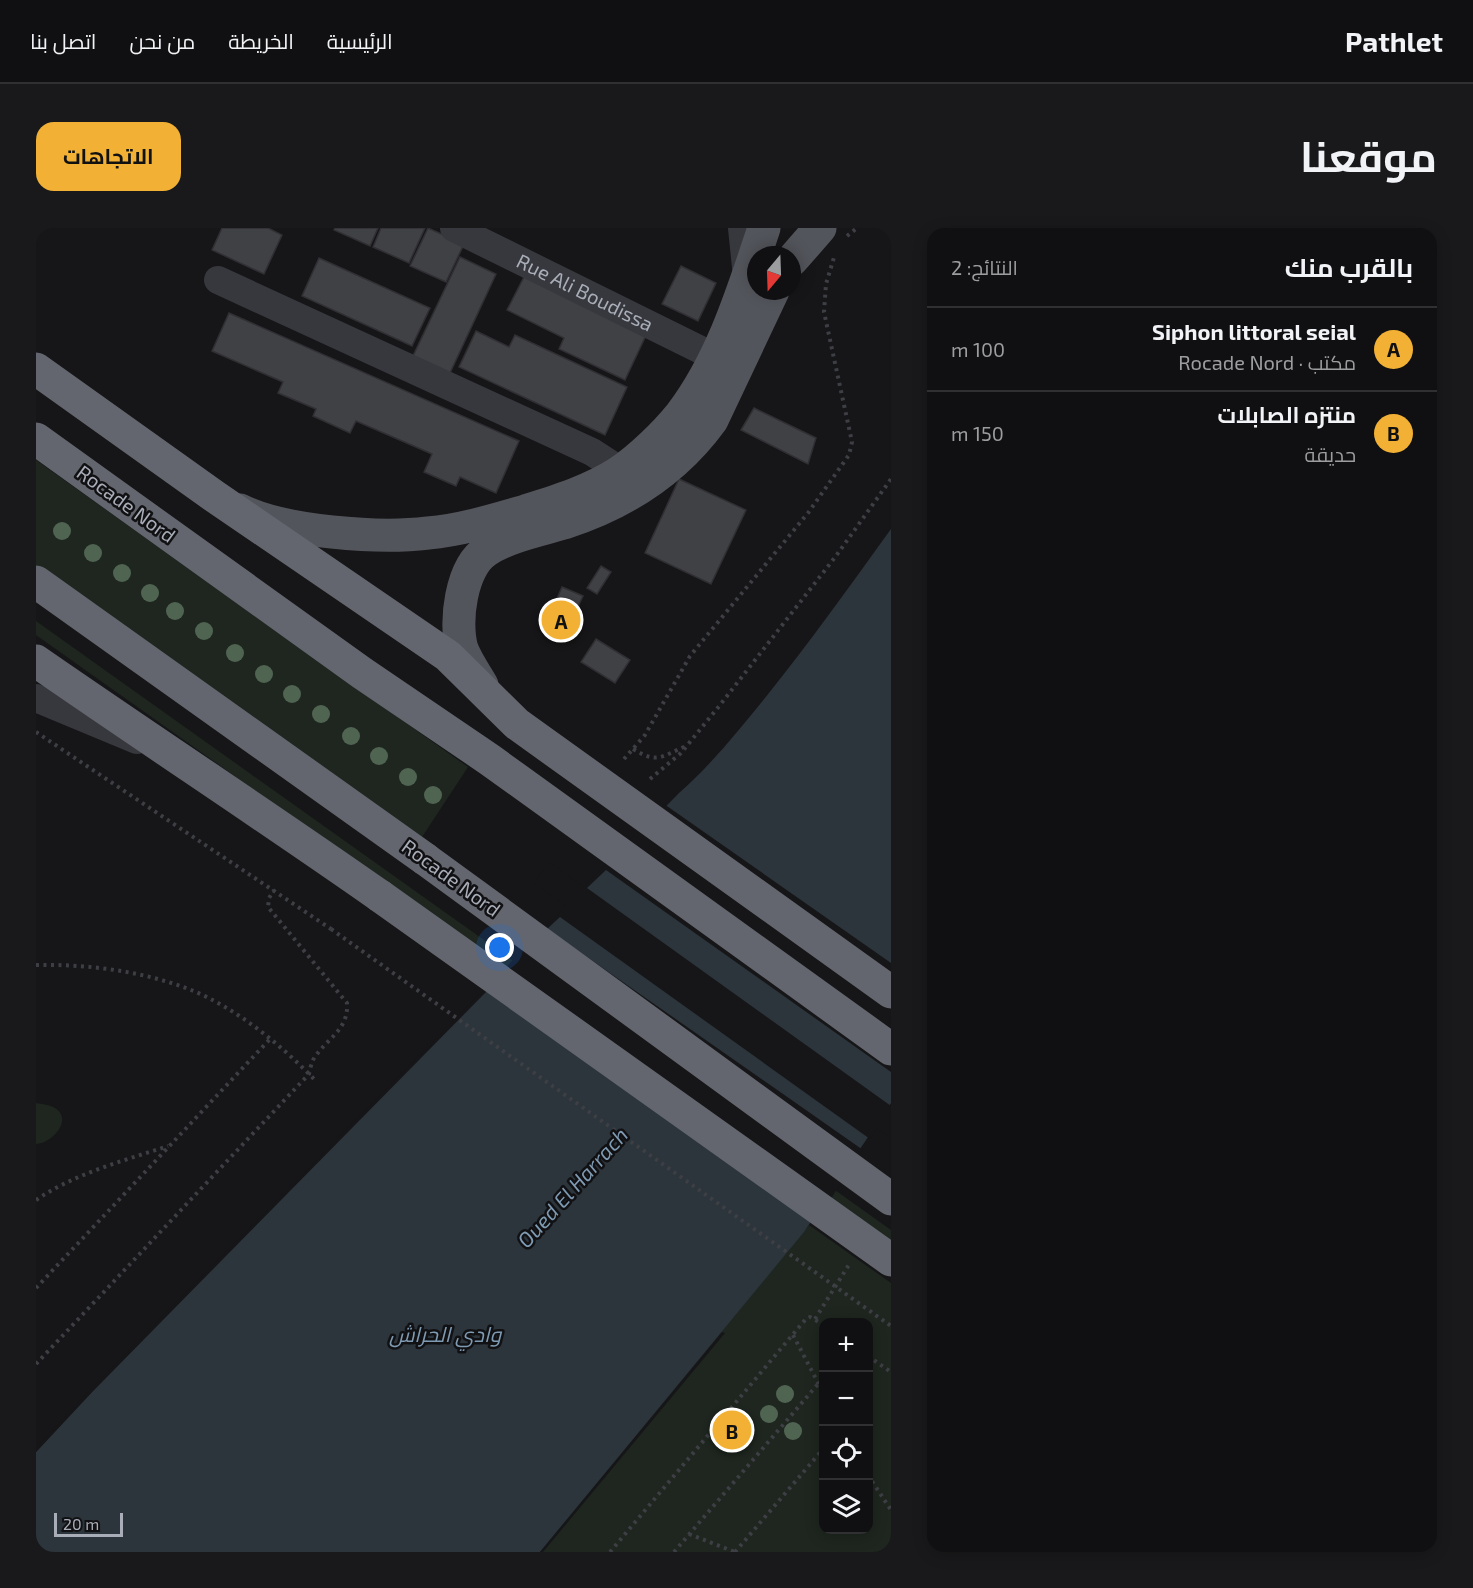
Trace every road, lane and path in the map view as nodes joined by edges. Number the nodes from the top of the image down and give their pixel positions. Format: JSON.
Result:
{"nodes":[{"id":1,"x":454,"y":228,"type":"edge"},
{"id":2,"x":742,"y":228,"type":"edge"},
{"id":3,"x":764,"y":228,"type":"edge"},
{"id":4,"x":857,"y":228,"type":"edge"},
{"id":5,"x":833,"y":239,"type":"edge"},
{"id":6,"x":748,"y":246,"type":"edge"},
{"id":7,"x":763,"y":246,"type":"edge"},
{"id":8,"x":801,"y":255,"type":"edge"},
{"id":9,"x":218,"y":280,"type":"dead end"},
{"id":10,"x":751,"y":300,"type":"edge"},
{"id":11,"x":755,"y":300,"type":"edge"},
{"id":12,"x":715,"y":357,"type":"junction"},
{"id":13,"x":43,"y":376,"type":"edge"},
{"id":14,"x":36,"y":439,"type":"edge"},
{"id":15,"x":891,"y":479,"type":"edge"},
{"id":16,"x":627,"y":482,"type":"junction"},
{"id":17,"x":214,"y":496,"type":"junction"},
{"id":18,"x":36,"y":582,"type":"edge"},
{"id":19,"x":36,"y":660,"type":"edge"},
{"id":20,"x":490,"y":696,"type":"junction"},
{"id":21,"x":36,"y":698,"type":"edge"},
{"id":22,"x":36,"y":732,"type":"edge"},
{"id":23,"x":686,"y":746,"type":"junction"},
{"id":24,"x":633,"y":748,"type":"junction"},
{"id":25,"x":164,"y":750,"type":"junction"},
{"id":26,"x":624,"y":759,"type":"dead end"},
{"id":27,"x":650,"y":779,"type":"dead end"},
{"id":28,"x":274,"y":890,"type":"junction"},
{"id":29,"x":36,"y":965,"type":"edge"},
{"id":30,"x":891,"y":992,"type":"edge"},
{"id":31,"x":270,"y":1040,"type":"junction"},
{"id":32,"x":891,"y":1049,"type":"edge"},
{"id":33,"x":309,"y":1074,"type":"junction"},
{"id":34,"x":314,"y":1079,"type":"dead end"},
{"id":35,"x":170,"y":1146,"type":"junction"},
{"id":36,"x":891,"y":1199,"type":"edge"},
{"id":37,"x":36,"y":1200,"type":"edge"},
{"id":38,"x":891,"y":1260,"type":"edge"},
{"id":39,"x":46,"y":1277,"type":"junction"},
{"id":40,"x":36,"y":1282,"type":"edge"},
{"id":41,"x":36,"y":1288,"type":"edge"},
{"id":42,"x":819,"y":1322,"type":"edge"},
{"id":43,"x":891,"y":1326,"type":"edge"},
{"id":44,"x":793,"y":1335,"type":"junction"},
{"id":45,"x":873,"y":1359,"type":"edge"},
{"id":46,"x":36,"y":1364,"type":"edge"},
{"id":47,"x":891,"y":1372,"type":"edge"},
{"id":48,"x":818,"y":1384,"type":"joint"},
{"id":49,"x":819,"y":1454,"type":"edge"},
{"id":50,"x":872,"y":1480,"type":"edge"},
{"id":51,"x":891,"y":1510,"type":"edge"},
{"id":52,"x":689,"y":1534,"type":"junction"},
{"id":53,"x":610,"y":1552,"type":"edge"},
{"id":54,"x":674,"y":1552,"type":"edge"},
{"id":55,"x":735,"y":1552,"type":"edge"}],
"edges":[{"from":1,"to":12,"type":"street","name":"Rue Ali Boudissa"},
{"from":2,"to":6,"type":"street"},
{"from":3,"to":7,"type":"main road"},
{"from":4,"to":5,"type":"path"},
{"from":5,"to":8,"type":"main road"},
{"from":5,"to":24,"type":"path"},
{"from":9,"to":16,"type":"street"},
{"from":10,"to":12,"type":"main road"},
{"from":11,"to":16,"type":"main road"},
{"from":12,"to":16,"type":"main road"},
{"from":13,"to":17,"type":"highway"},
{"from":14,"to":32,"type":"highway","name":"Rocade Nord"},
{"from":15,"to":23,"type":"path"},
{"from":16,"to":17,"type":"main road"},
{"from":16,"to":20,"type":"main road"},
{"from":17,"to":20,"type":"highway"},
{"from":18,"to":36,"type":"highway","name":"Rocade Nord","bridge":true},
{"from":19,"to":25,"type":"highway"},
{"from":20,"to":30,"type":"highway"},
{"from":21,"to":25,"type":"street"},
{"from":22,"to":28,"type":"path"},
{"from":23,"to":24,"type":"path"},
{"from":23,"to":27,"type":"path"},
{"from":24,"to":26,"type":"path"},
{"from":25,"to":38,"type":"highway","bridge":true},
{"from":28,"to":33,"type":"path"},
{"from":28,"to":43,"type":"path","bridge":true},
{"from":29,"to":31,"type":"path"},
{"from":31,"to":33,"type":"path"},
{"from":31,"to":35,"type":"path"},
{"from":33,"to":34,"type":"path"},
{"from":33,"to":46,"type":"path"},
{"from":35,"to":37,"type":"path"},
{"from":35,"to":39,"type":"path"},
{"from":39,"to":40,"type":"path"},
{"from":39,"to":41,"type":"path"},
{"from":42,"to":44,"type":"path"},
{"from":44,"to":48,"type":"path"},
{"from":44,"to":53,"type":"path"},
{"from":45,"to":47,"type":"path"},
{"from":48,"to":52,"type":"path"},
{"from":49,"to":55,"type":"path"},
{"from":50,"to":51,"type":"path"},
{"from":52,"to":54,"type":"path"},
{"from":52,"to":55,"type":"path"}]}
